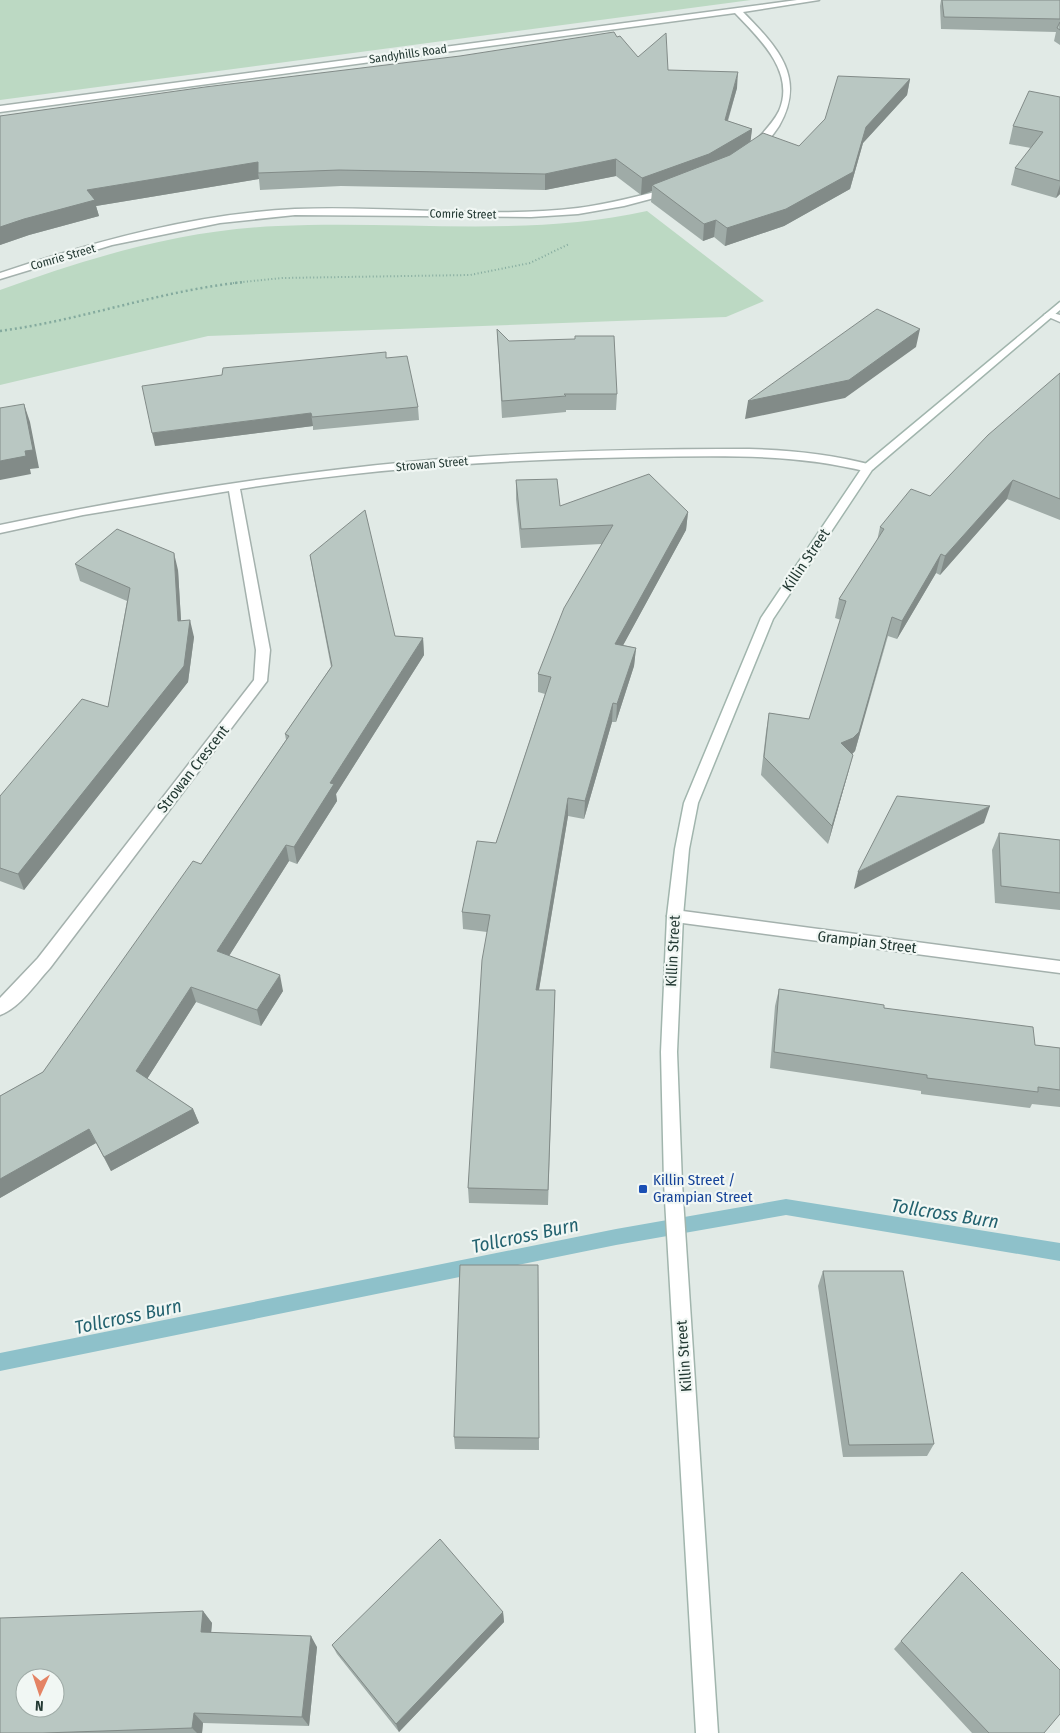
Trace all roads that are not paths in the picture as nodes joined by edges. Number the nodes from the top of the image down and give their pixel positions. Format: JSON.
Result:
{"nodes":[{"id":1,"x":816,"y":0,"type":"edge"},
{"id":2,"x":737,"y":10,"type":"junction"},
{"id":3,"x":0,"y":109,"type":"edge"},
{"id":4,"x":748,"y":153,"type":"edge"},
{"id":5,"x":678,"y":188,"type":"edge"},
{"id":6,"x":0,"y":276,"type":"edge"},
{"id":7,"x":1060,"y":304,"type":"edge"},
{"id":8,"x":1054,"y":317,"type":"edge"},
{"id":9,"x":868,"y":468,"type":"junction"},
{"id":10,"x":234,"y":486,"type":"junction"},
{"id":11,"x":0,"y":529,"type":"edge"},
{"id":12,"x":674,"y":916,"type":"junction"},
{"id":13,"x":1060,"y":967,"type":"edge"},
{"id":14,"x":0,"y":1008,"type":"edge"},
{"id":15,"x":707,"y":1733,"type":"edge"}],
"edges":[{"from":1,"to":2,"type":"street","name":"Sandyhills Road"},
{"from":2,"to":3,"type":"street","name":"Sandyhills Road"},
{"from":2,"to":4,"type":"street"},
{"from":5,"to":6,"type":"street","name":"Comrie Street"},
{"from":7,"to":8,"type":"street","name":"Killin Street"},
{"from":8,"to":9,"type":"street","name":"Killin Street"},
{"from":9,"to":10,"type":"street","name":"Strowan Street"},
{"from":9,"to":12,"type":"street","name":"Killin Street"},
{"from":10,"to":11,"type":"street","name":"Strowan Street"},
{"from":10,"to":14,"type":"street","name":"Strowan Crescent"},
{"from":12,"to":13,"type":"street","name":"Grampian Street"},
{"from":12,"to":15,"type":"street","name":"Killin Street"}]}
